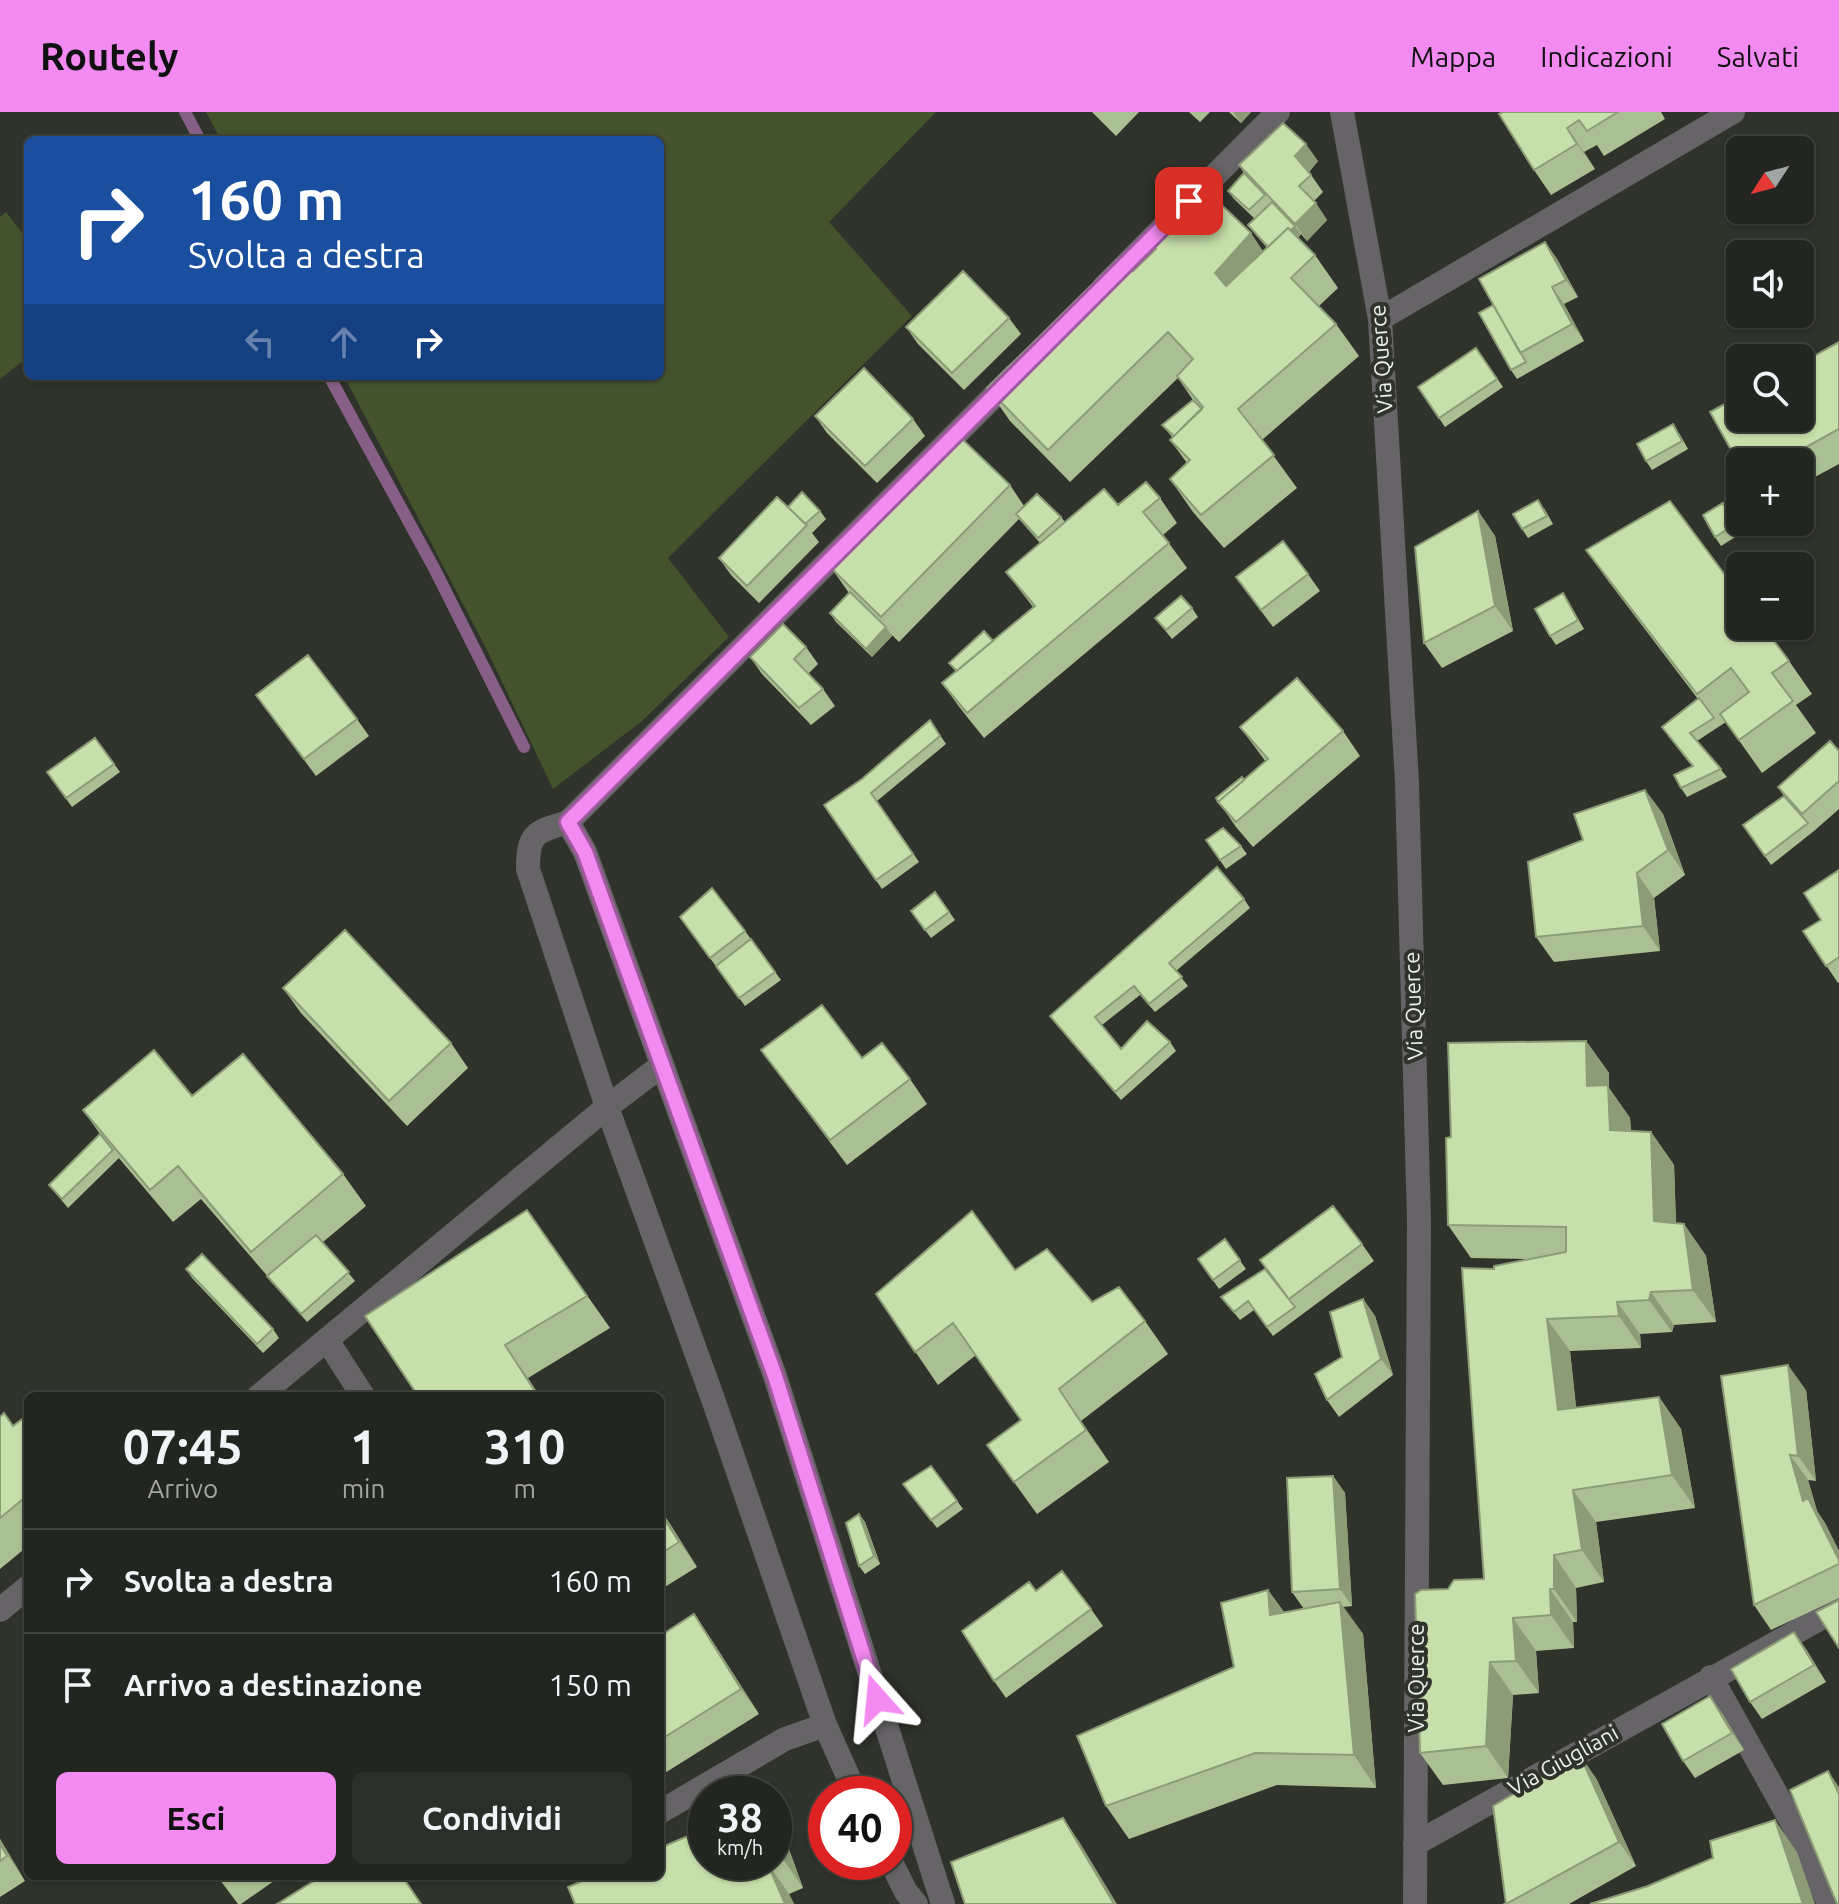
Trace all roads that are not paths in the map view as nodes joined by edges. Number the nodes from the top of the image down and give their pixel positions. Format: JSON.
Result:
{"nodes":[{"id":1,"x":1278,"y":112,"type":"edge"},
{"id":2,"x":1342,"y":112,"type":"edge"},
{"id":3,"x":1733,"y":112,"type":"edge"},
{"id":4,"x":1089,"y":302,"type":"edge"},
{"id":5,"x":1380,"y":319,"type":"junction"},
{"id":6,"x":1033,"y":357,"type":"edge"},
{"id":7,"x":568,"y":822,"type":"junction"},
{"id":8,"x":661,"y":1066,"type":"junction"},
{"id":9,"x":607,"y":1107,"type":"junction"},
{"id":10,"x":327,"y":1340,"type":"junction"},
{"id":11,"x":264,"y":1392,"type":"edge"},
{"id":12,"x":360,"y":1392,"type":"edge"},
{"id":13,"x":24,"y":1590,"type":"edge"},
{"id":14,"x":1839,"y":1608,"type":"edge"},
{"id":15,"x":0,"y":1610,"type":"edge"},
{"id":16,"x":1711,"y":1677,"type":"junction"},
{"id":17,"x":825,"y":1725,"type":"junction"},
{"id":18,"x":848,"y":1776,"type":"edge"},
{"id":19,"x":664,"y":1810,"type":"edge"},
{"id":20,"x":1415,"y":1844,"type":"junction"},
{"id":21,"x":900,"y":1880,"type":"edge"},
{"id":22,"x":916,"y":1904,"type":"edge"},
{"id":23,"x":943,"y":1904,"type":"edge"},
{"id":24,"x":1415,"y":1904,"type":"edge"},
{"id":25,"x":1829,"y":1904,"type":"edge"}],
"edges":[{"from":1,"to":4,"type":"street"},
{"from":2,"to":5,"type":"street","name":"Via Querce"},
{"from":3,"to":5,"type":"street"},
{"from":5,"to":20,"type":"street","name":"Via Querce"},
{"from":6,"to":7,"type":"street"},
{"from":7,"to":8,"type":"street"},
{"from":7,"to":9,"type":"street"},
{"from":8,"to":9,"type":"street"},
{"from":8,"to":23,"type":"street"},
{"from":9,"to":10,"type":"street"},
{"from":9,"to":17,"type":"street"},
{"from":10,"to":11,"type":"street"},
{"from":10,"to":12,"type":"street"},
{"from":13,"to":15,"type":"street"},
{"from":14,"to":16,"type":"street","name":"Via Giugliani"},
{"from":16,"to":20,"type":"street","name":"Via Giugliani"},
{"from":16,"to":25,"type":"street"},
{"from":17,"to":18,"type":"street"},
{"from":17,"to":19,"type":"street"},
{"from":20,"to":24,"type":"street","name":"Via Querce"},
{"from":21,"to":22,"type":"street"}]}
